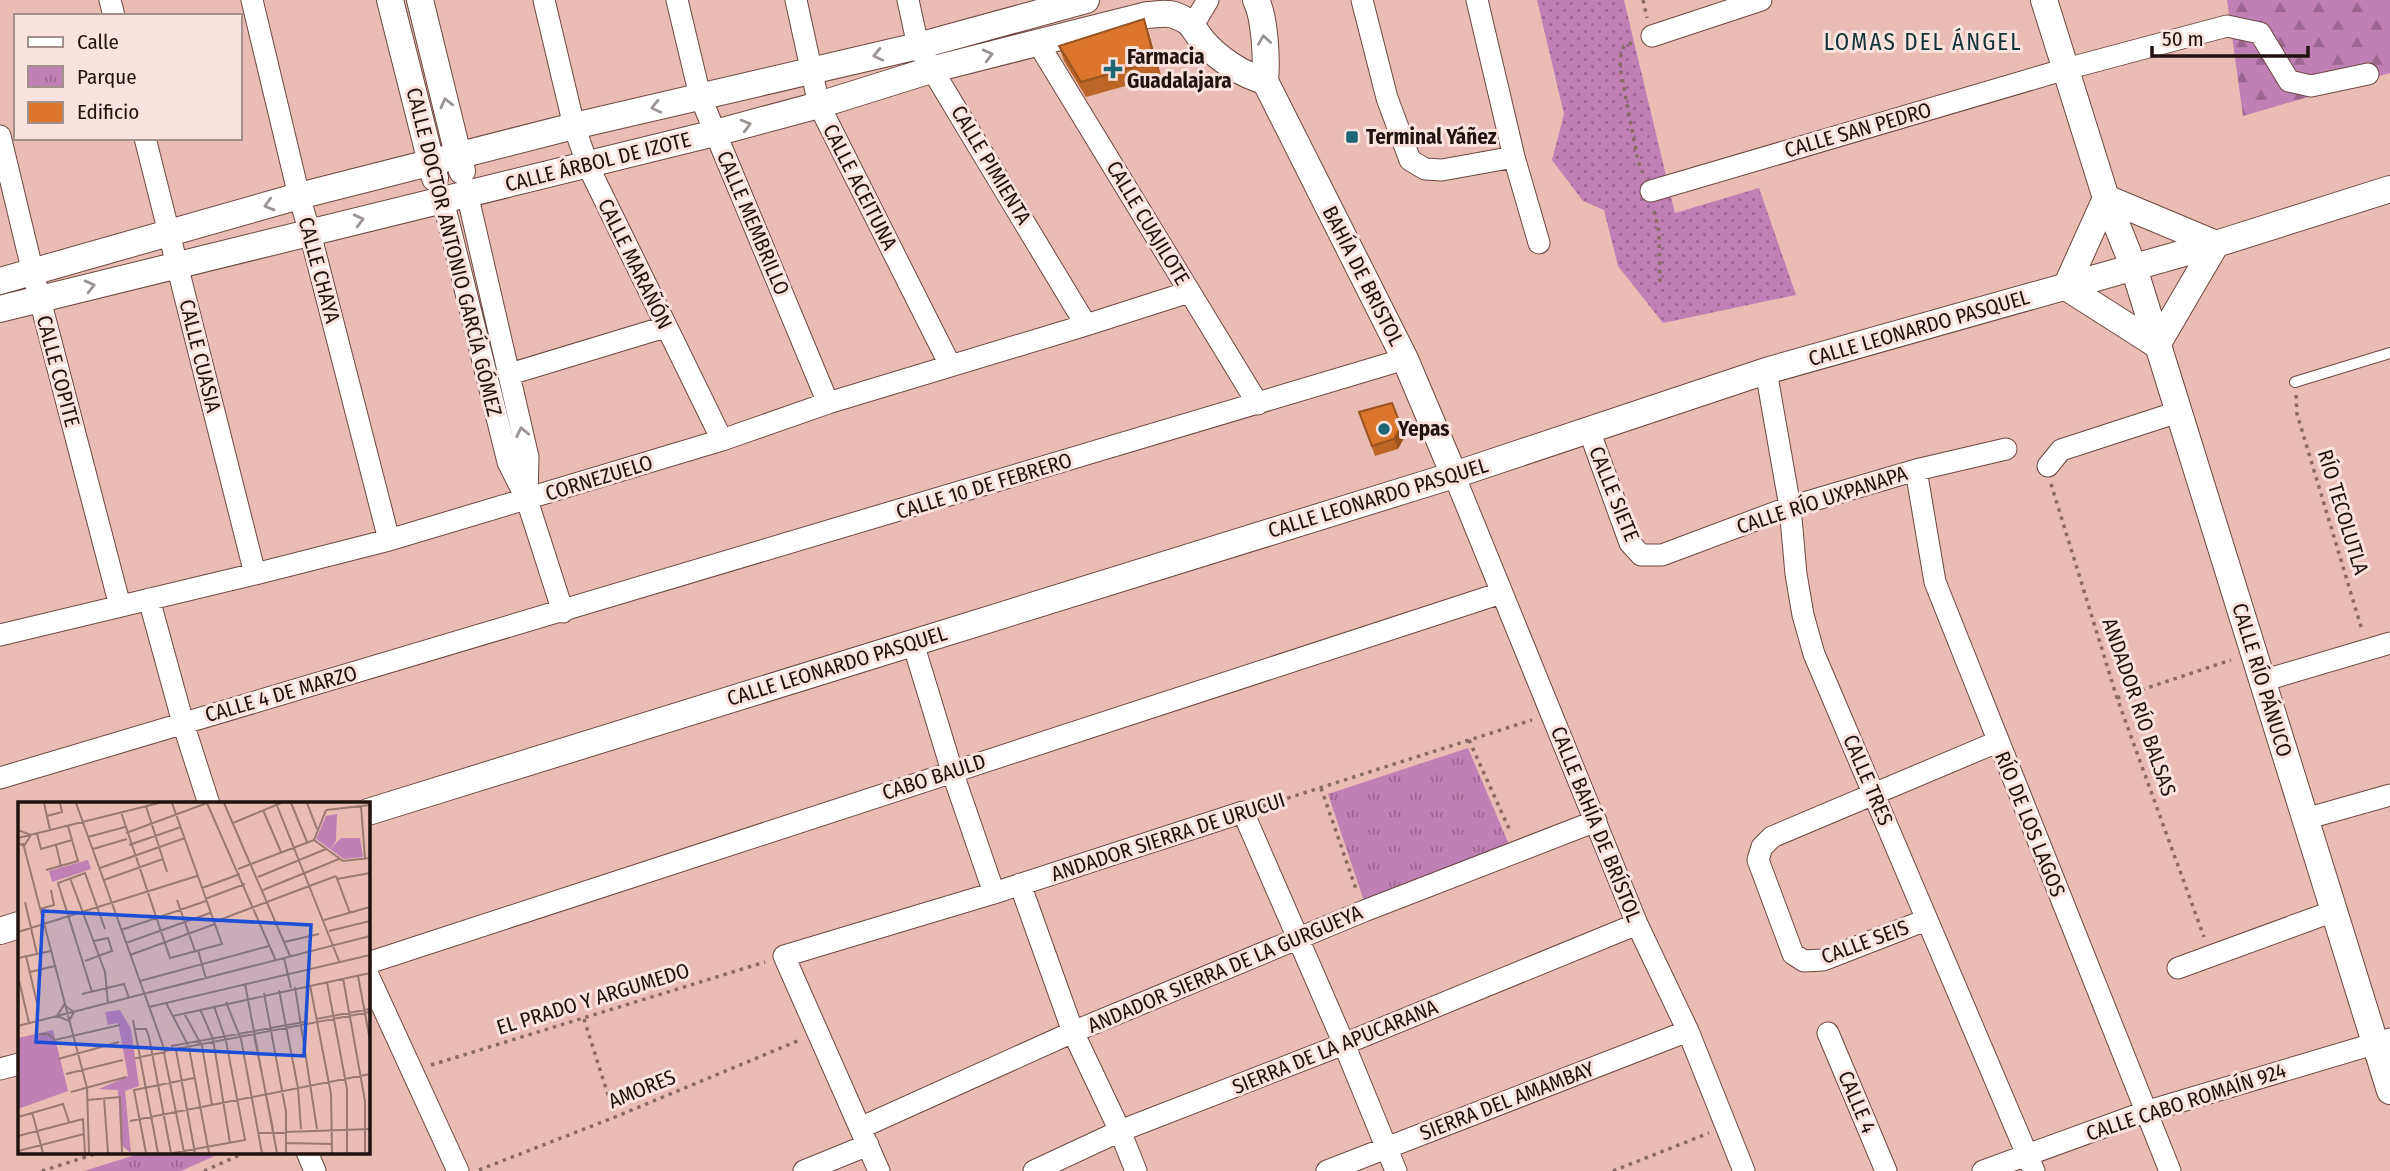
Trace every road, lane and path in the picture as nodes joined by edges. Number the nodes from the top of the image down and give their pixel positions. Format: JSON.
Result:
{"nodes":[{"id":1,"x":252,"y":0,"type":"edge"},
{"id":2,"x":390,"y":0,"type":"edge"},
{"id":3,"x":420,"y":0,"type":"edge"},
{"id":4,"x":544,"y":0,"type":"edge"},
{"id":5,"x":677,"y":0,"type":"edge"},
{"id":6,"x":796,"y":0,"type":"edge"},
{"id":7,"x":908,"y":0,"type":"edge"},
{"id":8,"x":1086,"y":0,"type":"edge"},
{"id":9,"x":1208,"y":0,"type":"edge"},
{"id":10,"x":1256,"y":0,"type":"edge"},
{"id":11,"x":1362,"y":0,"type":"edge"},
{"id":12,"x":1477,"y":0,"type":"edge"},
{"id":13,"x":1643,"y":0,"type":"edge"},
{"id":14,"x":1761,"y":0,"type":"edge"},
{"id":15,"x":2044,"y":0,"type":"edge"},
{"id":16,"x":1027,"y":7,"type":"edge"},
{"id":17,"x":1145,"y":8,"type":"edge"},
{"id":18,"x":1193,"y":24,"type":"junction"},
{"id":19,"x":1652,"y":36,"type":"junction"},
{"id":20,"x":1038,"y":43,"type":"junction"},
{"id":21,"x":918,"y":46,"type":"junction"},
{"id":22,"x":813,"y":69,"type":"junction"},
{"id":23,"x":934,"y":69,"type":"junction"},
{"id":24,"x":2066,"y":69,"type":"junction"},
{"id":25,"x":2368,"y":74,"type":"dead end"},
{"id":26,"x":1265,"y":81,"type":"junction"},
{"id":27,"x":699,"y":96,"type":"junction"},
{"id":28,"x":819,"y":104,"type":"junction"},
{"id":29,"x":574,"y":126,"type":"junction"},
{"id":30,"x":715,"y":133,"type":"junction"},
{"id":31,"x":0,"y":136,"type":"edge"},
{"id":32,"x":146,"y":140,"type":"edge"},
{"id":33,"x":459,"y":156,"type":"junction"},
{"id":34,"x":1514,"y":157,"type":"junction"},
{"id":35,"x":430,"y":163,"type":"junction"},
{"id":36,"x":588,"y":166,"type":"junction"},
{"id":37,"x":2390,"y":189,"type":"edge"},
{"id":38,"x":1651,"y":191,"type":"junction"},
{"id":39,"x":299,"y":196,"type":"junction"},
{"id":40,"x":455,"y":196,"type":"junction"},
{"id":41,"x":2106,"y":198,"type":"junction"},
{"id":42,"x":169,"y":233,"type":"junction"},
{"id":43,"x":310,"y":233,"type":"junction"},
{"id":44,"x":1539,"y":243,"type":"dead end"},
{"id":45,"x":2217,"y":244,"type":"junction"},
{"id":46,"x":177,"y":264,"type":"junction"},
{"id":47,"x":2134,"y":268,"type":"junction"},
{"id":48,"x":0,"y":281,"type":"edge"},
{"id":49,"x":1660,"y":283,"type":"dead end"},
{"id":50,"x":36,"y":286,"type":"junction"},
{"id":51,"x":2066,"y":287,"type":"junction"},
{"id":52,"x":1189,"y":292,"type":"junction"},
{"id":53,"x":0,"y":309,"type":"edge"},
{"id":54,"x":1086,"y":326,"type":"junction"},
{"id":55,"x":666,"y":327,"type":"junction"},
{"id":56,"x":2158,"y":345,"type":"junction"},
{"id":57,"x":2390,"y":353,"type":"edge"},
{"id":58,"x":1405,"y":359,"type":"junction"},
{"id":59,"x":950,"y":365,"type":"junction"},
{"id":60,"x":1766,"y":371,"type":"junction"},
{"id":61,"x":510,"y":374,"type":"junction"},
{"id":62,"x":2295,"y":382,"type":"joint"},
{"id":63,"x":828,"y":403,"type":"junction"},
{"id":64,"x":1258,"y":404,"type":"junction"},
{"id":65,"x":2178,"y":412,"type":"junction"},
{"id":66,"x":1589,"y":430,"type":"junction"},
{"id":67,"x":722,"y":440,"type":"junction"},
{"id":68,"x":2006,"y":449,"type":"dead end"},
{"id":69,"x":2048,"y":466,"type":"joint"},
{"id":70,"x":1916,"y":470,"type":"junction"},
{"id":71,"x":1454,"y":475,"type":"junction"},
{"id":72,"x":527,"y":500,"type":"junction"},
{"id":73,"x":1790,"y":507,"type":"junction"},
{"id":74,"x":389,"y":540,"type":"junction"},
{"id":75,"x":1641,"y":555,"type":"joint"},
{"id":76,"x":255,"y":575,"type":"junction"},
{"id":77,"x":1501,"y":593,"type":"junction"},
{"id":78,"x":149,"y":600,"type":"junction"},
{"id":79,"x":120,"y":606,"type":"junction"},
{"id":80,"x":563,"y":612,"type":"junction"},
{"id":81,"x":0,"y":635,"type":"edge"},
{"id":82,"x":912,"y":643,"type":"junction"},
{"id":83,"x":2390,"y":643,"type":"edge"},
{"id":84,"x":2368,"y":650,"type":"junction"},
{"id":85,"x":2253,"y":652,"type":"junction"},
{"id":86,"x":2262,"y":681,"type":"junction"},
{"id":87,"x":2117,"y":698,"type":"junction"},
{"id":88,"x":1551,"y":714,"type":"junction"},
{"id":89,"x":183,"y":723,"type":"junction"},
{"id":90,"x":1469,"y":740,"type":"junction"},
{"id":91,"x":1997,"y":743,"type":"junction"},
{"id":92,"x":952,"y":771,"type":"junction"},
{"id":93,"x":0,"y":778,"type":"edge"},
{"id":94,"x":1321,"y":788,"type":"junction"},
{"id":95,"x":1874,"y":794,"type":"junction"},
{"id":96,"x":2390,"y":795,"type":"edge"},
{"id":97,"x":209,"y":802,"type":"edge"},
{"id":98,"x":1243,"y":812,"type":"junction"},
{"id":99,"x":369,"y":813,"type":"edge"},
{"id":100,"x":2305,"y":819,"type":"junction"},
{"id":101,"x":1595,"y":821,"type":"junction"},
{"id":102,"x":1519,"y":851,"type":"junction"},
{"id":103,"x":1020,"y":884,"type":"junction"},
{"id":104,"x":993,"y":893,"type":"junction"},
{"id":105,"x":1364,"y":911,"type":"junction"},
{"id":106,"x":2333,"y":911,"type":"junction"},
{"id":107,"x":1926,"y":920,"type":"junction"},
{"id":108,"x":18,"y":925,"type":"edge"},
{"id":109,"x":1637,"y":925,"type":"junction"},
{"id":110,"x":0,"y":931,"type":"edge"},
{"id":111,"x":1298,"y":938,"type":"junction"},
{"id":112,"x":784,"y":956,"type":"junction"},
{"id":113,"x":2210,"y":956,"type":"junction"},
{"id":114,"x":369,"y":963,"type":"edge"},
{"id":115,"x":2178,"y":968,"type":"dead end"},
{"id":116,"x":369,"y":977,"type":"edge"},
{"id":117,"x":584,"y":1019,"type":"junction"},
{"id":118,"x":1688,"y":1031,"type":"junction"},
{"id":119,"x":1073,"y":1032,"type":"junction"},
{"id":120,"x":818,"y":1033,"type":"junction"},
{"id":121,"x":1828,"y":1033,"type":"dead end"},
{"id":122,"x":2383,"y":1041,"type":"edge"},
{"id":123,"x":1344,"y":1044,"type":"junction"},
{"id":124,"x":18,"y":1063,"type":"edge"},
{"id":125,"x":0,"y":1069,"type":"edge"},
{"id":126,"x":412,"y":1071,"type":"junction"},
{"id":127,"x":2390,"y":1091,"type":"edge"},
{"id":128,"x":2145,"y":1112,"type":"junction"},
{"id":129,"x":615,"y":1117,"type":"junction"},
{"id":130,"x":1727,"y":1126,"type":"junction"},
{"id":131,"x":1120,"y":1131,"type":"junction"},
{"id":132,"x":864,"y":1137,"type":"junction"},
{"id":133,"x":1387,"y":1148,"type":"junction"},
{"id":134,"x":95,"y":1154,"type":"edge"},
{"id":135,"x":242,"y":1154,"type":"edge"},
{"id":136,"x":308,"y":1154,"type":"edge"},
{"id":137,"x":2031,"y":1163,"type":"edge"},
{"id":138,"x":42,"y":1171,"type":"edge"},
{"id":139,"x":204,"y":1171,"type":"edge"},
{"id":140,"x":316,"y":1171,"type":"edge"},
{"id":141,"x":458,"y":1171,"type":"edge"},
{"id":142,"x":476,"y":1171,"type":"edge"},
{"id":143,"x":804,"y":1171,"type":"edge"},
{"id":144,"x":879,"y":1171,"type":"edge"},
{"id":145,"x":1034,"y":1171,"type":"edge"},
{"id":146,"x":1136,"y":1171,"type":"edge"},
{"id":147,"x":1327,"y":1171,"type":"edge"},
{"id":148,"x":1396,"y":1171,"type":"edge"},
{"id":149,"x":1613,"y":1171,"type":"edge"},
{"id":150,"x":1744,"y":1171,"type":"edge"},
{"id":151,"x":1886,"y":1171,"type":"edge"},
{"id":152,"x":1983,"y":1171,"type":"edge"},
{"id":153,"x":2170,"y":1171,"type":"edge"}],
"edges":[{"from":1,"to":39,"type":"street","name":"CALLE CHAYA"},
{"from":2,"to":35,"type":"street","name":"CALLE DOCTOR ANTONIO GARCÍA GÓMEZ"},
{"from":33,"to":3,"type":"street","name":"CALLE DOCTOR ANTONIO GARCÍA GÓMEZ","one_way":true},
{"from":4,"to":29,"type":"street","name":"CALLE MARAÑÓN"},
{"from":5,"to":27,"type":"street","name":"CALLE MEMBRILLO"},
{"from":6,"to":22,"type":"street","name":"CALLE ACEITUNA"},
{"from":7,"to":21,"type":"street","name":"CALLE PIMIENTA"},
{"from":8,"to":16,"type":"street","name":"CALLE ÁRBOL DE IZOTE"},
{"from":9,"to":18,"type":"street"},
{"from":26,"to":10,"type":"street","name":"BAHÍA DE BRISTOL","one_way":true},
{"from":11,"to":34,"type":"street"},
{"from":12,"to":34,"type":"street"},
{"from":13,"to":19,"type":"path"},
{"from":14,"to":19,"type":"street"},
{"from":15,"to":24,"type":"street","name":"CALLE RÍO PÁNUCO"},
{"from":16,"to":21,"type":"street","name":"CALLE ÁRBOL DE IZOTE"},
{"from":17,"to":18,"type":"street","name":"CALLE ÁRBOL DE IZOTE"},
{"from":17,"to":20,"type":"street","name":"CALLE ÁRBOL DE IZOTE"},
{"from":18,"to":26,"type":"street"},
{"from":19,"to":38,"type":"path"},
{"from":23,"to":20,"type":"street","name":"CALLE ÁRBOL DE IZOTE","one_way":true},
{"from":20,"to":52,"type":"street","name":"CALLE CUAJILOTE"},
{"from":21,"to":22,"type":"street","name":"CALLE ÁRBOL DE IZOTE","one_way":true},
{"from":21,"to":23,"type":"street","name":"CALLE PIMIENTA"},
{"from":22,"to":27,"type":"street","name":"CALLE ÁRBOL DE IZOTE"},
{"from":22,"to":28,"type":"street","name":"CALLE ACEITUNA"},
{"from":23,"to":28,"type":"street","name":"CALLE ÁRBOL DE IZOTE"},
{"from":23,"to":54,"type":"street","name":"CALLE PIMIENTA"},
{"from":24,"to":25,"type":"street","name":"CALLE SAN PEDRO"},
{"from":24,"to":38,"type":"street","name":"CALLE SAN PEDRO"},
{"from":24,"to":41,"type":"street","name":"CALLE RÍO PÁNUCO"},
{"from":26,"to":58,"type":"street","name":"BAHÍA DE BRISTOL"},
{"from":27,"to":29,"type":"street","name":"CALLE ÁRBOL DE IZOTE","one_way":true},
{"from":27,"to":30,"type":"street","name":"CALLE MEMBRILLO"},
{"from":30,"to":28,"type":"street","name":"CALLE ÁRBOL DE IZOTE","one_way":true},
{"from":28,"to":59,"type":"street","name":"CALLE ACEITUNA"},
{"from":29,"to":33,"type":"street","name":"CALLE ÁRBOL DE IZOTE"},
{"from":29,"to":36,"type":"street","name":"CALLE MARAÑÓN"},
{"from":30,"to":36,"type":"street","name":"CALLE ÁRBOL DE IZOTE"},
{"from":30,"to":63,"type":"street","name":"CALLE MEMBRILLO"},
{"from":31,"to":50,"type":"street","name":"CALLE COPITE"},
{"from":32,"to":42,"type":"street","name":"CALLE CUASIA"},
{"from":33,"to":35,"type":"street","name":"CALLE ÁRBOL DE IZOTE"},
{"from":33,"to":40,"type":"street","name":"CALLE DOCTOR ANTONIO GARCÍA GÓMEZ"},
{"from":34,"to":44,"type":"street"},
{"from":35,"to":39,"type":"street","name":"CALLE ÁRBOL DE IZOTE"},
{"from":35,"to":40,"type":"street","name":"CALLE DOCTOR ANTONIO GARCÍA GÓMEZ"},
{"from":36,"to":40,"type":"street","name":"CALLE ÁRBOL DE IZOTE"},
{"from":36,"to":55,"type":"street","name":"CALLE MARAÑÓN"},
{"from":37,"to":45,"type":"street","name":"CALLE LEONARDO PASQUEL"},
{"from":38,"to":49,"type":"path"},
{"from":39,"to":42,"type":"street","name":"CALLE ÁRBOL DE IZOTE","one_way":true},
{"from":39,"to":43,"type":"street","name":"CALLE CHAYA"},
{"from":43,"to":40,"type":"street","name":"CALLE ÁRBOL DE IZOTE","one_way":true},
{"from":40,"to":61,"type":"street","name":"CALLE DOCTOR ANTONIO GARCÍA GÓMEZ"},
{"from":40,"to":72,"type":"street","name":"CALLE DOCTOR ANTONIO GARCÍA GÓMEZ"},
{"from":41,"to":45,"type":"street"},
{"from":41,"to":47,"type":"street","name":"CALLE RÍO PÁNUCO"},
{"from":41,"to":51,"type":"street"},
{"from":42,"to":46,"type":"street","name":"CALLE CUASIA"},
{"from":42,"to":50,"type":"street","name":"CALLE ÁRBOL DE IZOTE"},
{"from":43,"to":46,"type":"street","name":"CALLE ÁRBOL DE IZOTE"},
{"from":43,"to":74,"type":"street","name":"CALLE CHAYA"},
{"from":45,"to":47,"type":"street","name":"CALLE LEONARDO PASQUEL"},
{"from":45,"to":56,"type":"street"},
{"from":50,"to":46,"type":"street","name":"CALLE ÁRBOL DE IZOTE","one_way":true},
{"from":46,"to":76,"type":"street","name":"CALLE CUASIA"},
{"from":47,"to":51,"type":"street","name":"CALLE LEONARDO PASQUEL"},
{"from":47,"to":56,"type":"street","name":"CALLE RÍO PÁNUCO"},
{"from":48,"to":50,"type":"street","name":"CALLE ÁRBOL DE IZOTE"},
{"from":50,"to":53,"type":"street","name":"CALLE ÁRBOL DE IZOTE"},
{"from":50,"to":79,"type":"street","name":"CALLE COPITE"},
{"from":51,"to":56,"type":"street"},
{"from":51,"to":60,"type":"street","name":"CALLE LEONARDO PASQUEL"},
{"from":52,"to":54,"type":"street","name":"CORNEZUELO"},
{"from":52,"to":64,"type":"street","name":"CALLE CUAJILOTE"},
{"from":54,"to":59,"type":"street","name":"CORNEZUELO"},
{"from":55,"to":61,"type":"street"},
{"from":55,"to":67,"type":"street","name":"CALLE MARAÑÓN"},
{"from":56,"to":65,"type":"street","name":"CALLE RÍO PÁNUCO"},
{"from":57,"to":62,"type":"lane"},
{"from":58,"to":64,"type":"street","name":"CALLE 10 DE FEBRERO"},
{"from":58,"to":71,"type":"street","name":"BAHÍA DE BRISTOL"},
{"from":59,"to":63,"type":"street","name":"CORNEZUELO"},
{"from":60,"to":66,"type":"street","name":"CALLE LEONARDO PASQUEL"},
{"from":60,"to":73,"type":"street","name":"CALLE TRES"},
{"from":72,"to":61,"type":"street","name":"CALLE DOCTOR ANTONIO GARCÍA GÓMEZ","one_way":true},
{"from":62,"to":84,"type":"path","name":"RÍO TECOLUTLA"},
{"from":63,"to":67,"type":"street","name":"CORNEZUELO"},
{"from":64,"to":80,"type":"street","name":"CALLE 10 DE FEBRERO"},
{"from":65,"to":69,"type":"street"},
{"from":65,"to":85,"type":"street","name":"CALLE RÍO PÁNUCO"},
{"from":66,"to":71,"type":"street","name":"CALLE LEONARDO PASQUEL"},
{"from":66,"to":75,"type":"street","name":"CALLE SIETE"},
{"from":67,"to":72,"type":"street","name":"CORNEZUELO"},
{"from":68,"to":70,"type":"street","name":"CALLE RÍO UXPANAPA"},
{"from":69,"to":87,"type":"path","name":"ANDADOR RÍO BALSAS"},
{"from":70,"to":73,"type":"street","name":"CALLE RÍO UXPANAPA"},
{"from":70,"to":91,"type":"street","name":"RÍO DE LOS LAGOS"},
{"from":71,"to":77,"type":"street","name":"CALLE BAHÍA DE BRÍSTOL"},
{"from":71,"to":82,"type":"street","name":"CALLE LEONARDO PASQUEL"},
{"from":72,"to":74,"type":"street","name":"CORNEZUELO"},
{"from":72,"to":80,"type":"street","name":"CALLE DOCTOR ANTONIO GARCÍA GÓMEZ"},
{"from":73,"to":75,"type":"street","name":"CALLE RÍO UXPANAPA"},
{"from":73,"to":95,"type":"street","name":"CALLE TRES"},
{"from":74,"to":76,"type":"street","name":"CORNEZUELO"},
{"from":76,"to":78,"type":"street","name":"CORNEZUELO"},
{"from":77,"to":88,"type":"street","name":"CALLE BAHÍA DE BRÍSTOL"},
{"from":77,"to":92,"type":"street","name":"CABO BAULD"},
{"from":78,"to":79,"type":"street","name":"CORNEZUELO"},
{"from":78,"to":89,"type":"street"},
{"from":79,"to":81,"type":"street","name":"CORNEZUELO"},
{"from":80,"to":89,"type":"street","name":"CALLE 4 DE MARZO"},
{"from":82,"to":92,"type":"street"},
{"from":82,"to":99,"type":"street","name":"CALLE LEONARDO PASQUEL"},
{"from":83,"to":84,"type":"street"},
{"from":84,"to":86,"type":"street"},
{"from":85,"to":86,"type":"street","name":"CALLE RÍO PÁNUCO"},
{"from":85,"to":87,"type":"path"},
{"from":86,"to":100,"type":"street","name":"CALLE RÍO PÁNUCO"},
{"from":87,"to":113,"type":"path","name":"ANDADOR RÍO BALSAS"},
{"from":88,"to":90,"type":"path","name":"ANDADOR SIERRA DE URUCUI"},
{"from":88,"to":101,"type":"street","name":"CALLE BAHÍA DE BRÍSTOL"},
{"from":89,"to":93,"type":"street","name":"CALLE 4 DE MARZO"},
{"from":89,"to":97,"type":"street"},
{"from":90,"to":94,"type":"path","name":"ANDADOR SIERRA DE URUCUI"},
{"from":90,"to":102,"type":"path"},
{"from":91,"to":95,"type":"street"},
{"from":91,"to":128,"type":"street","name":"RÍO DE LOS LAGOS"},
{"from":92,"to":104,"type":"street"},
{"from":92,"to":114,"type":"street","name":"CABO BAULD"},
{"from":94,"to":98,"type":"path","name":"ANDADOR SIERRA DE URUCUI"},
{"from":94,"to":105,"type":"path"},
{"from":95,"to":107,"type":"street","name":"CALLE TRES"},
{"from":95,"to":107,"type":"street","name":"CALLE SEIS"},
{"from":96,"to":100,"type":"street"},
{"from":98,"to":103,"type":"street","name":"ANDADOR SIERRA DE URUCUI"},
{"from":98,"to":111,"type":"street"},
{"from":100,"to":106,"type":"street","name":"CALLE RÍO PÁNUCO"},
{"from":101,"to":102,"type":"street","name":"ANDADOR SIERRA DE LA GURGUEYA"},
{"from":101,"to":109,"type":"street","name":"CALLE BAHÍA DE BRÍSTOL"},
{"from":102,"to":105,"type":"street","name":"ANDADOR SIERRA DE LA GURGUEYA"},
{"from":103,"to":104,"type":"street","name":"ANDADOR SIERRA DE URUCUI"},
{"from":103,"to":119,"type":"street"},
{"from":104,"to":112,"type":"street","name":"ANDADOR SIERRA DE URUCUI"},
{"from":105,"to":111,"type":"street","name":"ANDADOR SIERRA DE LA GURGUEYA"},
{"from":106,"to":113,"type":"street"},
{"from":106,"to":122,"type":"street","name":"CALLE RÍO PÁNUCO"},
{"from":107,"to":137,"type":"street","name":"CALLE TRES"},
{"from":108,"to":110,"type":"street"},
{"from":109,"to":118,"type":"street","name":"CALLE BAHÍA DE BRÍSTOL"},
{"from":109,"to":123,"type":"street","name":"SIERRA DE LA APUCARANA"},
{"from":111,"to":119,"type":"street","name":"ANDADOR SIERRA DE LA GURGUEYA"},
{"from":111,"to":123,"type":"street"},
{"from":112,"to":117,"type":"path","name":"EL PRADO Y ARGUMEDO"},
{"from":112,"to":120,"type":"street"},
{"from":113,"to":115,"type":"street"},
{"from":116,"to":126,"type":"street"},
{"from":117,"to":126,"type":"path","name":"EL PRADO Y ARGUMEDO"},
{"from":117,"to":129,"type":"path"},
{"from":118,"to":130,"type":"street","name":"CALLE BAHÍA DE BRÍSTOL"},
{"from":118,"to":133,"type":"street","name":"SIERRA DEL AMAMBAY"},
{"from":119,"to":131,"type":"street"},
{"from":119,"to":132,"type":"street","name":"ANDADOR SIERRA DE LA GURGUEYA"},
{"from":120,"to":129,"type":"path","name":"AMORES"},
{"from":120,"to":132,"type":"street"},
{"from":121,"to":151,"type":"street","name":"CALLE 4"},
{"from":122,"to":127,"type":"street","name":"CALLE RÍO PÁNUCO"},
{"from":122,"to":128,"type":"street","name":"CALLE CABO ROMAÍN 924"},
{"from":123,"to":131,"type":"street","name":"SIERRA DE LA APUCARANA"},
{"from":123,"to":133,"type":"street"},
{"from":124,"to":125,"type":"street"},
{"from":126,"to":141,"type":"street"},
{"from":128,"to":137,"type":"street","name":"CALLE CABO ROMAÍN 924"},
{"from":128,"to":153,"type":"street","name":"RÍO DE LOS LAGOS"},
{"from":129,"to":142,"type":"path","name":"AMORES"},
{"from":130,"to":149,"type":"path"},
{"from":130,"to":150,"type":"street","name":"CALLE BAHÍA DE BRÍSTOL"},
{"from":131,"to":145,"type":"street","name":"SIERRA DE LA APUCARANA"},
{"from":131,"to":146,"type":"street"},
{"from":132,"to":143,"type":"street","name":"ANDADOR SIERRA DE LA GURGUEYA"},
{"from":132,"to":144,"type":"street"},
{"from":133,"to":147,"type":"street","name":"SIERRA DEL AMAMBAY"},
{"from":133,"to":148,"type":"street"},
{"from":134,"to":138,"type":"path"},
{"from":135,"to":139,"type":"path"},
{"from":136,"to":140,"type":"street"},
{"from":137,"to":152,"type":"street","name":"CALLE CABO ROMAÍN 924"}]}
